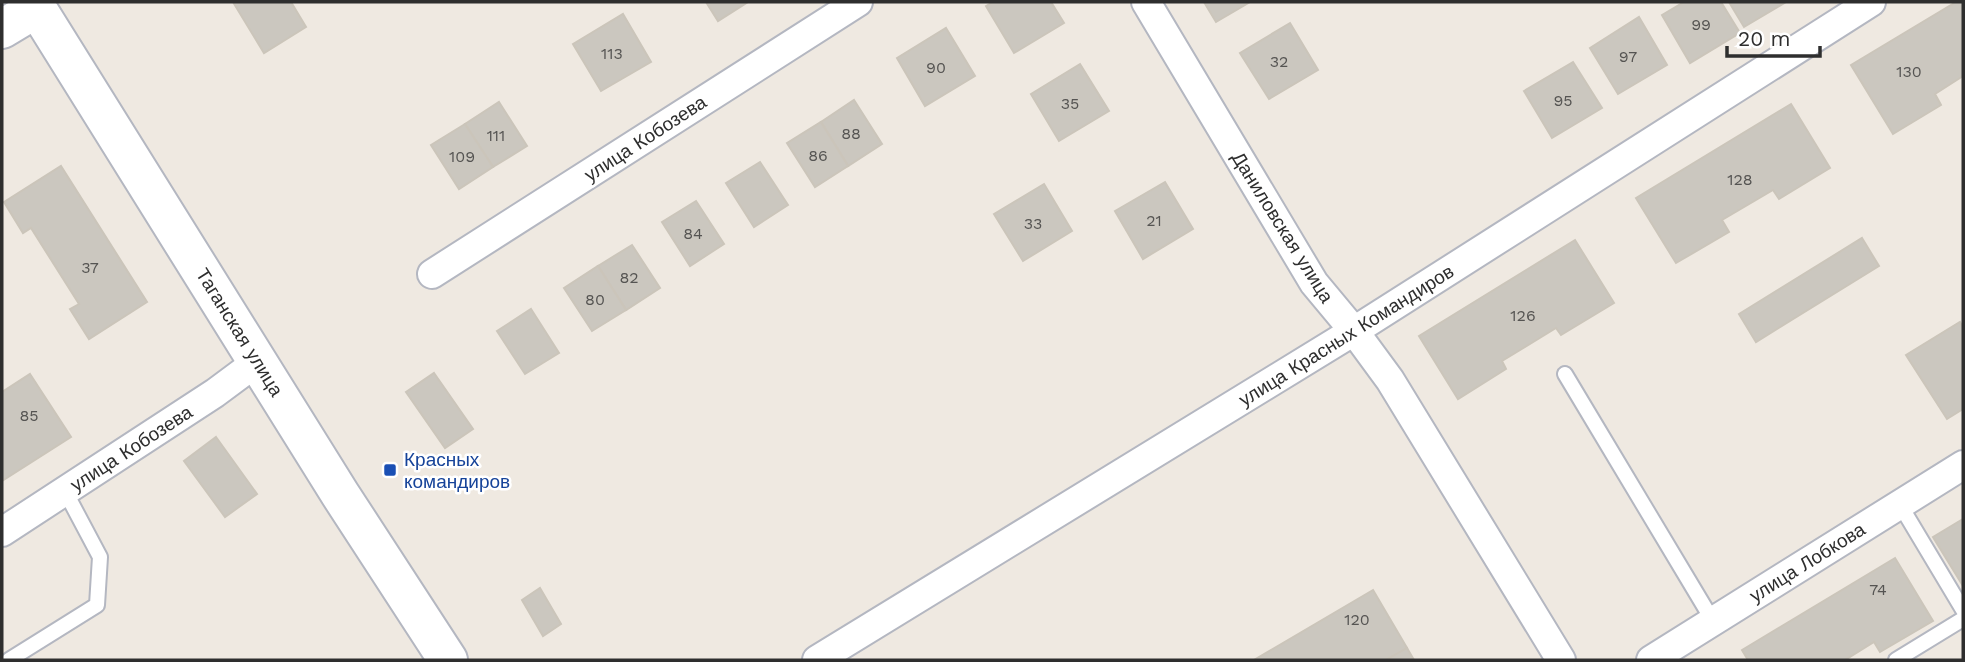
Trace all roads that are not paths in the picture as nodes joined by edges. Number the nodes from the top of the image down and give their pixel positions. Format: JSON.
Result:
{"nodes":[{"id":1,"x":858,"y":2,"type":"edge"},
{"id":2,"x":1146,"y":2,"type":"edge"},
{"id":3,"x":1871,"y":2,"type":"edge"},
{"id":4,"x":35,"y":5,"type":"edge"},
{"id":5,"x":2,"y":29,"type":"edge"},
{"id":6,"x":432,"y":274,"type":"dead end"},
{"id":7,"x":1354,"y":331,"type":"junction"},
{"id":8,"x":258,"y":361,"type":"junction"},
{"id":9,"x":1565,"y":374,"type":"dead end"},
{"id":10,"x":1963,"y":465,"type":"edge"},
{"id":11,"x":65,"y":491,"type":"junction"},
{"id":12,"x":1899,"y":503,"type":"junction"},
{"id":13,"x":2,"y":531,"type":"edge"},
{"id":14,"x":1963,"y":610,"type":"edge"},
{"id":15,"x":1963,"y":619,"type":"edge"},
{"id":16,"x":1713,"y":621,"type":"junction"},
{"id":17,"x":9,"y":660,"type":"edge"},
{"id":18,"x":449,"y":660,"type":"edge"},
{"id":19,"x":817,"y":660,"type":"edge"},
{"id":20,"x":1561,"y":660,"type":"edge"},
{"id":21,"x":1651,"y":660,"type":"edge"},
{"id":22,"x":1896,"y":660,"type":"edge"}],
"edges":[{"from":1,"to":6,"type":"street","name":"улица Кобозева"},
{"from":2,"to":7,"type":"street","name":"Даниловская улица"},
{"from":3,"to":7,"type":"street","name":"улица Красных Командиров"},
{"from":4,"to":5,"type":"main road"},
{"from":4,"to":8,"type":"main road","name":"Таганская улица"},
{"from":7,"to":19,"type":"street","name":"улица Красных Командиров"},
{"from":7,"to":20,"type":"street","name":"Даниловская улица"},
{"from":8,"to":11,"type":"street","name":"улица Кобозева"},
{"from":8,"to":18,"type":"main road","name":"Таганская улица"},
{"from":9,"to":16,"type":"lane"},
{"from":10,"to":12,"type":"street","name":"улица Лобкова"},
{"from":11,"to":13,"type":"street","name":"улица Кобозева"},
{"from":11,"to":17,"type":"lane"},
{"from":12,"to":14,"type":"lane"},
{"from":12,"to":16,"type":"street","name":"улица Лобкова"},
{"from":15,"to":22,"type":"lane"},
{"from":16,"to":21,"type":"street","name":"улица Лобкова"}]}
